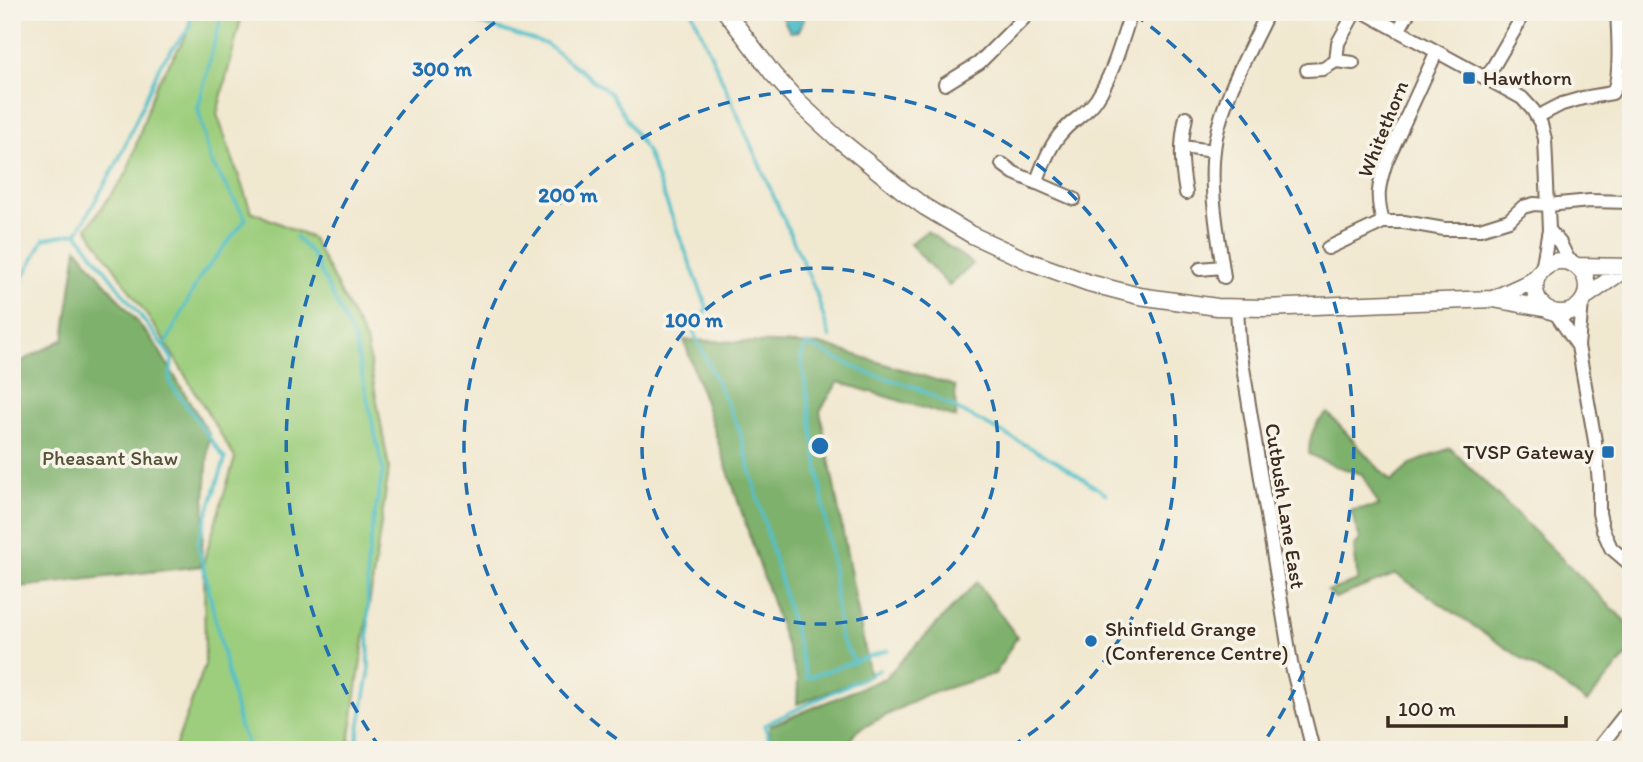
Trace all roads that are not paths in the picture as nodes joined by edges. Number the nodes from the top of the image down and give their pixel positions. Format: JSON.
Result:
{"nodes":[{"id":1,"x":726,"y":12,"type":"edge"},
{"id":2,"x":1030,"y":12,"type":"edge"},
{"id":3,"x":1130,"y":12,"type":"edge"},
{"id":4,"x":1268,"y":12,"type":"edge"},
{"id":5,"x":1355,"y":12,"type":"edge"},
{"id":6,"x":1364,"y":12,"type":"edge"},
{"id":7,"x":1409,"y":12,"type":"edge"},
{"id":8,"x":1521,"y":12,"type":"edge"},
{"id":9,"x":1617,"y":12,"type":"edge"},
{"id":10,"x":1398,"y":32,"type":"junction"},
{"id":11,"x":1436,"y":53,"type":"junction"},
{"id":12,"x":1336,"y":61,"type":"junction"},
{"id":13,"x":1353,"y":62,"type":"dead end"},
{"id":14,"x":1307,"y":70,"type":"dead end"},
{"id":15,"x":1486,"y":79,"type":"junction"},
{"id":16,"x":945,"y":84,"type":"dead end"},
{"id":17,"x":1186,"y":117,"type":"dead end"},
{"id":18,"x":1537,"y":117,"type":"junction"},
{"id":19,"x":1182,"y":147,"type":"junction"},
{"id":20,"x":1214,"y":151,"type":"junction"},
{"id":21,"x":1002,"y":164,"type":"dead end"},
{"id":22,"x":1036,"y":183,"type":"junction"},
{"id":23,"x":1186,"y":193,"type":"dead end"},
{"id":24,"x":1074,"y":199,"type":"dead end"},
{"id":25,"x":1631,"y":202,"type":"edge"},
{"id":26,"x":1548,"y":205,"type":"junction"},
{"id":27,"x":1383,"y":222,"type":"junction"},
{"id":28,"x":1549,"y":230,"type":"junction"},
{"id":29,"x":1328,"y":248,"type":"dead end"},
{"id":30,"x":1573,"y":264,"type":"junction"},
{"id":31,"x":1629,"y":267,"type":"edge"},
{"id":32,"x":1200,"y":269,"type":"dead end"},
{"id":33,"x":1540,"y":273,"type":"junction"},
{"id":34,"x":1493,"y":299,"type":"junction"},
{"id":35,"x":1583,"y":300,"type":"junction"},
{"id":36,"x":1237,"y":308,"type":"junction"},
{"id":37,"x":1551,"y":310,"type":"junction"},
{"id":38,"x":1578,"y":346,"type":"junction"},
{"id":39,"x":1631,"y":565,"type":"edge"},
{"id":40,"x":1631,"y":707,"type":"edge"},
{"id":41,"x":1313,"y":750,"type":"edge"},
{"id":42,"x":1597,"y":750,"type":"edge"}],
"edges":[{"from":1,"to":36,"type":"main road"},
{"from":2,"to":16,"type":"street"},
{"from":3,"to":22,"type":"street"},
{"from":4,"to":20,"type":"street"},
{"from":5,"to":12,"type":"street"},
{"from":6,"to":10,"type":"street"},
{"from":7,"to":10,"type":"street"},
{"from":8,"to":15,"type":"street"},
{"from":9,"to":18,"type":"street"},
{"from":10,"to":11,"type":"street"},
{"from":11,"to":15,"type":"street"},
{"from":11,"to":27,"type":"street","name":"Whitethorn"},
{"from":12,"to":13,"type":"street"},
{"from":12,"to":14,"type":"street"},
{"from":15,"to":18,"type":"street"},
{"from":17,"to":19,"type":"street"},
{"from":18,"to":26,"type":"street"},
{"from":19,"to":20,"type":"street"},
{"from":19,"to":23,"type":"street"},
{"from":20,"to":32,"type":"street"},
{"from":21,"to":22,"type":"street"},
{"from":22,"to":24,"type":"street"},
{"from":25,"to":26,"type":"street"},
{"from":26,"to":27,"type":"street"},
{"from":26,"to":28,"type":"street"},
{"from":27,"to":29,"type":"street"},
{"from":28,"to":30,"type":"street"},
{"from":28,"to":33,"type":"street"},
{"from":30,"to":31,"type":"main road"},
{"from":30,"to":33,"type":"main road"},
{"from":30,"to":35,"type":"main road"},
{"from":31,"to":35,"type":"main road"},
{"from":33,"to":34,"type":"main road"},
{"from":33,"to":37,"type":"main road"},
{"from":34,"to":36,"type":"main road"},
{"from":34,"to":37,"type":"main road"},
{"from":35,"to":37,"type":"main road"},
{"from":35,"to":38,"type":"street"},
{"from":36,"to":41,"type":"street","name":"Cutbush Lane East"},
{"from":37,"to":38,"type":"street"},
{"from":38,"to":39,"type":"street"},
{"from":40,"to":42,"type":"street"}]}
